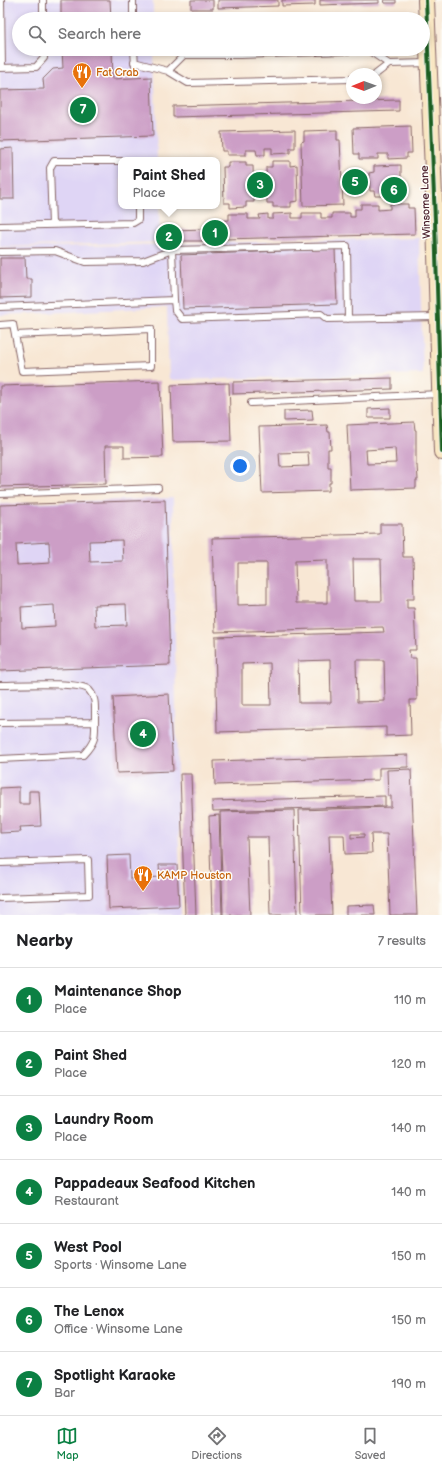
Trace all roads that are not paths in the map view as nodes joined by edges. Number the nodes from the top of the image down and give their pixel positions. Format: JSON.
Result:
{"nodes":[{"id":1,"x":1,"y":0,"type":"edge"},
{"id":2,"x":43,"y":0,"type":"edge"},
{"id":3,"x":133,"y":0,"type":"edge"},
{"id":4,"x":426,"y":0,"type":"edge"},
{"id":5,"x":43,"y":12,"type":"edge"},
{"id":6,"x":134,"y":12,"type":"edge"},
{"id":7,"x":426,"y":12,"type":"edge"},
{"id":8,"x":44,"y":56,"type":"edge"},
{"id":9,"x":134,"y":56,"type":"edge"},
{"id":10,"x":183,"y":56,"type":"edge"},
{"id":11,"x":377,"y":56,"type":"edge"},
{"id":12,"x":428,"y":56,"type":"edge"},
{"id":13,"x":428,"y":63,"type":"junction"},
{"id":14,"x":389,"y":64,"type":"junction"},
{"id":15,"x":1,"y":68,"type":"edge"},
{"id":16,"x":382,"y":69,"type":"edge"},
{"id":17,"x":168,"y":71,"type":"junction"},
{"id":18,"x":346,"y":79,"type":"edge"},
{"id":19,"x":118,"y":161,"type":"edge"},
{"id":20,"x":138,"y":209,"type":"edge"},
{"id":21,"x":52,"y":225,"type":"junction"},
{"id":22,"x":0,"y":226,"type":"edge"},
{"id":23,"x":439,"y":246,"type":"edge"},
{"id":24,"x":172,"y":250,"type":"junction"},
{"id":25,"x":0,"y":252,"type":"edge"},
{"id":26,"x":174,"y":300,"type":"junction"},
{"id":27,"x":0,"y":307,"type":"edge"},
{"id":28,"x":438,"y":317,"type":"junction"},
{"id":29,"x":348,"y":319,"type":"junction"},
{"id":30,"x":0,"y":325,"type":"edge"},
{"id":31,"x":15,"y":335,"type":"junction"},
{"id":32,"x":441,"y":361,"type":"edge"},
{"id":33,"x":441,"y":393,"type":"edge"},
{"id":34,"x":250,"y":403,"type":"dead end"},
{"id":35,"x":442,"y":452,"type":"edge"},
{"id":36,"x":158,"y":488,"type":"dead end"},
{"id":37,"x":0,"y":494,"type":"edge"},
{"id":38,"x":0,"y":685,"type":"edge"},
{"id":39,"x":95,"y":722,"type":"junction"},
{"id":40,"x":0,"y":723,"type":"edge"},
{"id":41,"x":0,"y":759,"type":"edge"},
{"id":42,"x":0,"y":863,"type":"edge"},
{"id":43,"x":0,"y":898,"type":"edge"}],
"edges":[{"from":1,"to":15,"type":"lane"},
{"from":2,"to":5,"type":"lane"},
{"from":3,"to":6,"type":"lane"},
{"from":4,"to":7,"type":"street","name":"Winsome Lane"},
{"from":8,"to":15,"type":"lane"},
{"from":9,"to":17,"type":"lane"},
{"from":10,"to":17,"type":"lane"},
{"from":11,"to":14,"type":"lane"},
{"from":12,"to":13,"type":"street","name":"Winsome Lane"},
{"from":13,"to":14,"type":"lane"},
{"from":13,"to":23,"type":"street","name":"Winsome Lane"},
{"from":14,"to":16,"type":"lane"},
{"from":17,"to":18,"type":"lane"},
{"from":19,"to":21,"type":"lane"},
{"from":20,"to":21,"type":"lane"},
{"from":21,"to":22,"type":"lane"},
{"from":23,"to":28,"type":"street","name":"Winsome Lane"},
{"from":24,"to":25,"type":"lane"},
{"from":24,"to":26,"type":"lane"},
{"from":24,"to":29,"type":"lane"},
{"from":26,"to":27,"type":"lane"},
{"from":26,"to":29,"type":"lane"},
{"from":28,"to":29,"type":"lane"},
{"from":28,"to":32,"type":"street","name":"Winsome Lane"},
{"from":30,"to":31,"type":"lane"},
{"from":31,"to":31,"type":"lane"},
{"from":32,"to":33,"type":"street","name":"Winsome Lane"},
{"from":33,"to":34,"type":"lane"},
{"from":33,"to":35,"type":"street","name":"Winsome Lane"},
{"from":36,"to":37,"type":"lane"},
{"from":38,"to":39,"type":"lane"},
{"from":39,"to":40,"type":"lane"},
{"from":39,"to":41,"type":"lane"},
{"from":42,"to":43,"type":"lane"}]}
